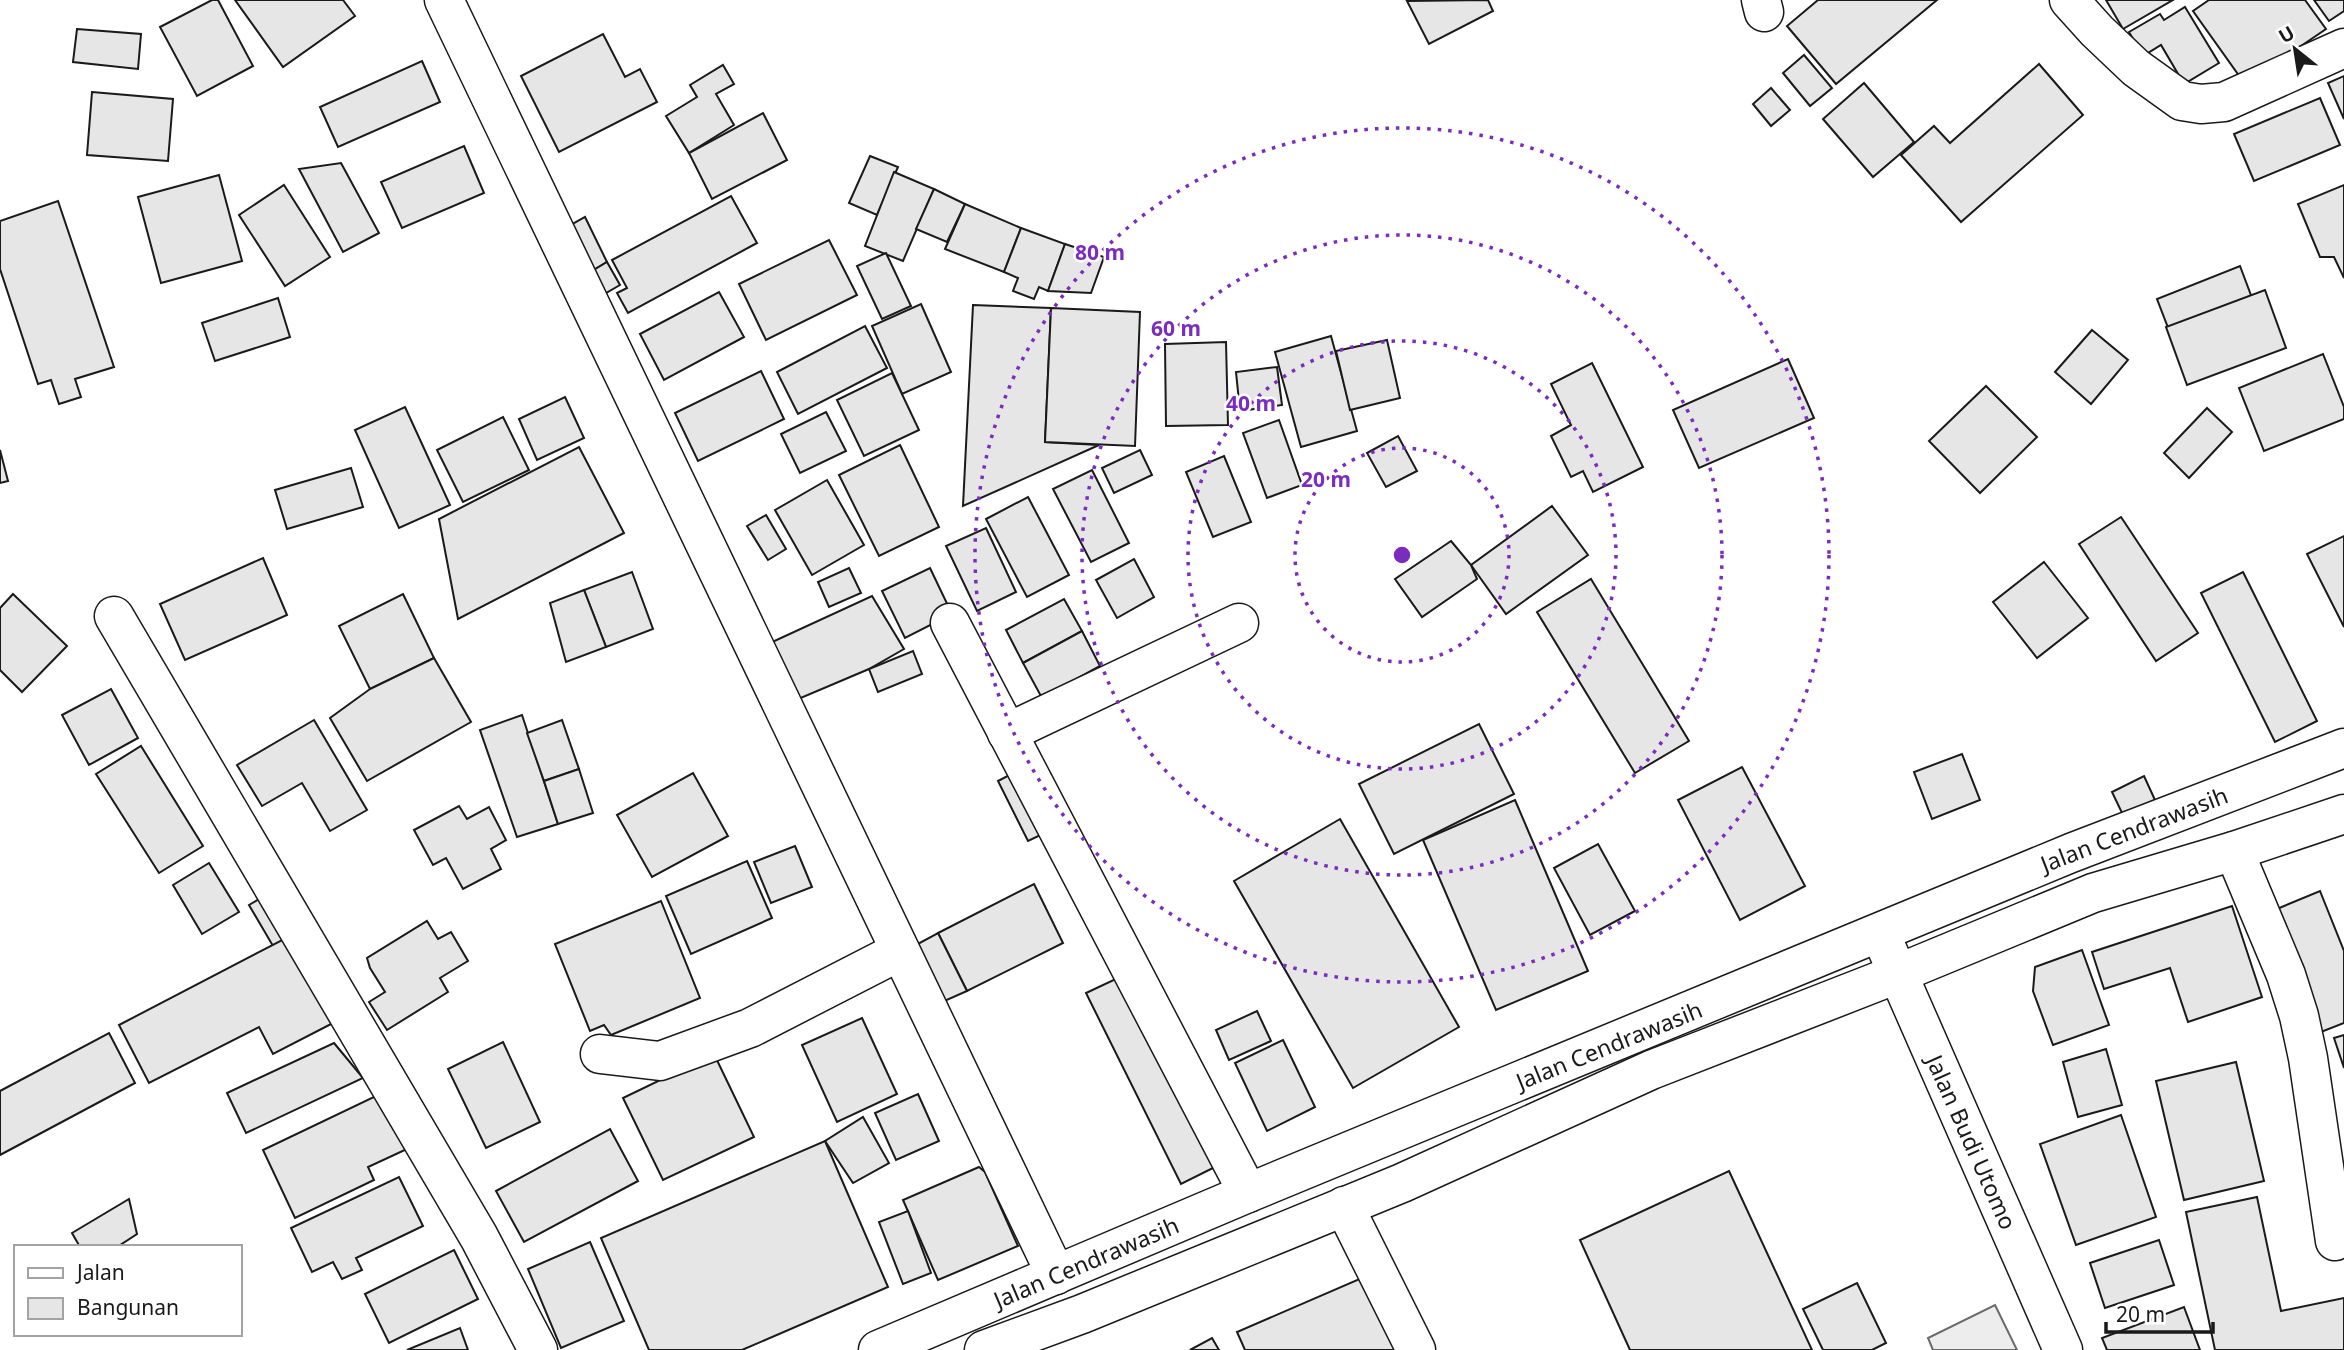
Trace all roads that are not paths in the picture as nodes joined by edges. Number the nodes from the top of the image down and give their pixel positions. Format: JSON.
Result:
{"nodes":[{"id":1,"x":444,"y":0,"type":"edge"},
{"id":2,"x":2070,"y":0,"type":"edge"},
{"id":3,"x":2344,"y":48,"type":"edge"},
{"id":4,"x":114,"y":616,"type":"dead end"},
{"id":5,"x":950,"y":623,"type":"dead end"},
{"id":6,"x":1238,"y":623,"type":"dead end"},
{"id":7,"x":1007,"y":733,"type":"junction"},
{"id":8,"x":2344,"y":748,"type":"edge"},
{"id":9,"x":2344,"y":814,"type":"edge"},
{"id":10,"x":2234,"y":851,"type":"junction"},
{"id":11,"x":1880,"y":933,"type":"junction"},
{"id":12,"x":900,"y":951,"type":"junction"},
{"id":13,"x":1898,"y":974,"type":"junction"},
{"id":14,"x":600,"y":1054,"type":"dead end"},
{"id":15,"x":1248,"y":1194,"type":"junction"},
{"id":16,"x":1344,"y":1206,"type":"junction"},
{"id":17,"x":2335,"y":1241,"type":"dead end"},
{"id":18,"x":1056,"y":1275,"type":"junction"},
{"id":19,"x":538,"y":1350,"type":"edge"},
{"id":20,"x":878,"y":1350,"type":"edge"},
{"id":21,"x":985,"y":1350,"type":"edge"},
{"id":22,"x":1416,"y":1350,"type":"edge"},
{"id":23,"x":2063,"y":1350,"type":"edge"}],
"edges":[{"from":1,"to":12,"type":"street"},
{"from":2,"to":3,"type":"street"},
{"from":4,"to":19,"type":"street"},
{"from":5,"to":7,"type":"street"},
{"from":6,"to":7,"type":"street"},
{"from":7,"to":15,"type":"street"},
{"from":8,"to":11,"type":"street","name":"Jalan Cendrawasih"},
{"from":9,"to":10,"type":"street","name":"Jalan Cendrawasih"},
{"from":10,"to":13,"type":"street","name":"Jalan Cendrawasih"},
{"from":10,"to":17,"type":"street"},
{"from":11,"to":13,"type":"street","name":"Jalan Budi Utomo"},
{"from":11,"to":15,"type":"street","name":"Jalan Cendrawasih"},
{"from":12,"to":14,"type":"street"},
{"from":12,"to":18,"type":"street"},
{"from":13,"to":16,"type":"street","name":"Jalan Cendrawasih"},
{"from":13,"to":23,"type":"street","name":"Jalan Budi Utomo"},
{"from":15,"to":18,"type":"street","name":"Jalan Cendrawasih"},
{"from":16,"to":21,"type":"street","name":"Jalan Cendrawasih"},
{"from":16,"to":22,"type":"street"},
{"from":18,"to":20,"type":"street","name":"Jalan Cendrawasih"}]}
